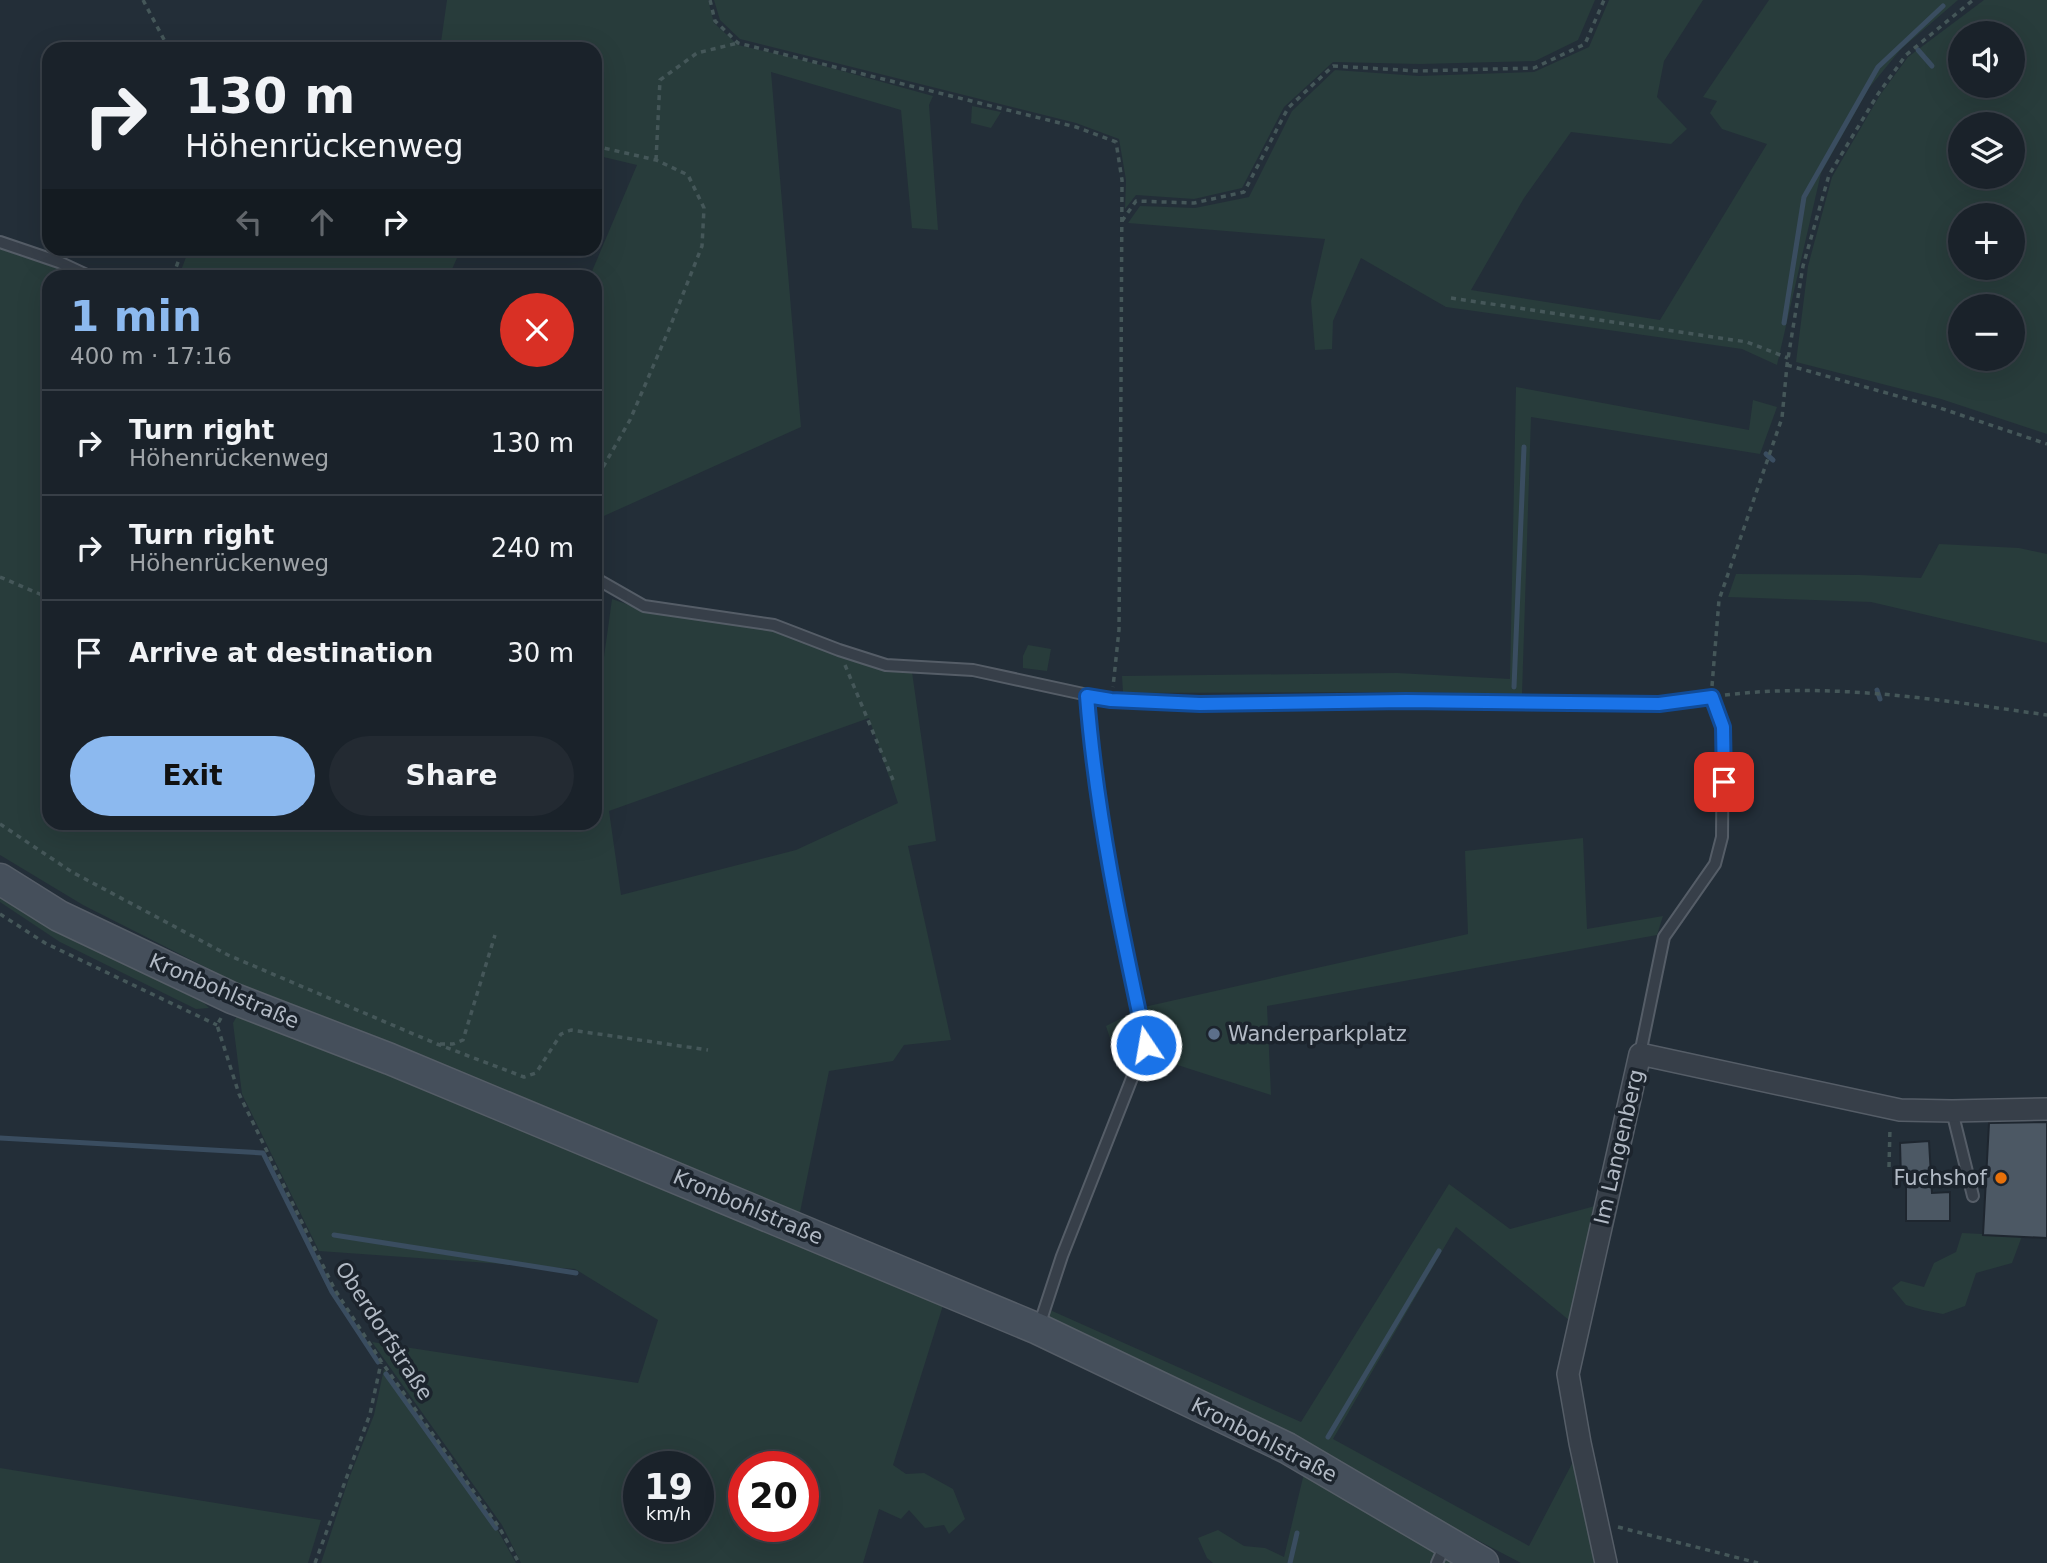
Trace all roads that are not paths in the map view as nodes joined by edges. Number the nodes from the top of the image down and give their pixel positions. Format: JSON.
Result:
{"nodes":[{"id":1,"x":0,"y":242,"type":"edge"},
{"id":2,"x":42,"y":256,"type":"edge"},
{"id":3,"x":43,"y":256,"type":"edge"},
{"id":4,"x":77,"y":270,"type":"edge"},
{"id":5,"x":602,"y":583,"type":"edge"},
{"id":6,"x":1087,"y":696,"type":"junction"},
{"id":7,"x":0,"y":879,"type":"edge"},
{"id":8,"x":1640,"y":1054,"type":"junction"},
{"id":9,"x":2047,"y":1110,"type":"edge"},
{"id":10,"x":1952,"y":1111,"type":"junction"},
{"id":11,"x":1973,"y":1196,"type":"dead end"},
{"id":12,"x":1038,"y":1329,"type":"junction"},
{"id":13,"x":1441,"y":1553,"type":"edge"},
{"id":14,"x":1483,"y":1563,"type":"edge"},
{"id":15,"x":1606,"y":1563,"type":"edge"}],
"edges":[{"from":1,"to":2,"type":"lane"},
{"from":3,"to":4,"type":"lane"},
{"from":5,"to":6,"type":"lane"},
{"from":6,"to":8,"type":"lane"},
{"from":6,"to":12,"type":"lane"},
{"from":7,"to":12,"type":"main road","name":"Kronbohlstraße"},
{"from":8,"to":10,"type":"street","name":"Im Langenberg"},
{"from":8,"to":15,"type":"street","name":"Im Langenberg"},
{"from":9,"to":10,"type":"street","name":"Im Langenberg"},
{"from":10,"to":11,"type":"lane"},
{"from":12,"to":13,"type":"main road","name":"Kronbohlstraße"},
{"from":13,"to":14,"type":"main road","name":"Kronbohlstraße"}]}
